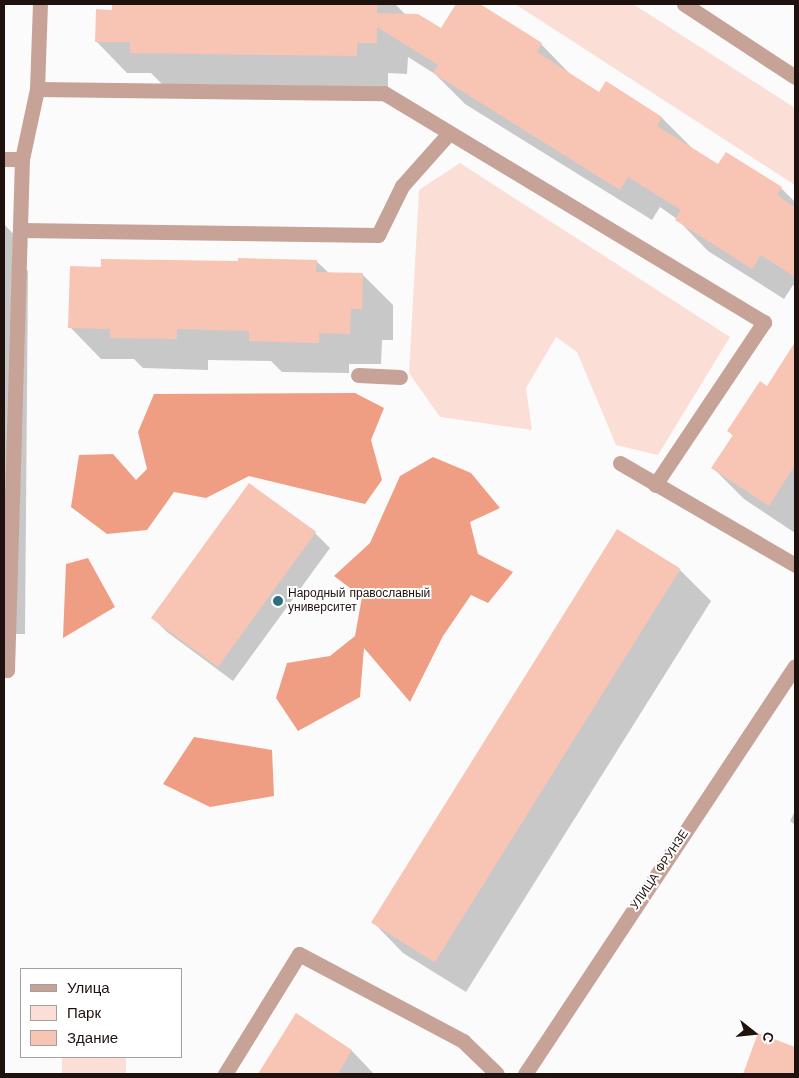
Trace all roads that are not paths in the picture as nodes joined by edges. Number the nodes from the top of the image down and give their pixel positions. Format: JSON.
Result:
{"nodes":[{"id":1,"x":40,"y":4,"type":"edge"},
{"id":2,"x":684,"y":4,"type":"edge"},
{"id":3,"x":795,"y":77,"type":"edge"},
{"id":4,"x":37,"y":88,"type":"junction"},
{"id":5,"x":449,"y":133,"type":"junction"},
{"id":6,"x":4,"y":159,"type":"edge"},
{"id":7,"x":22,"y":159,"type":"junction"},
{"id":8,"x":20,"y":230,"type":"junction"},
{"id":9,"x":358,"y":375,"type":"dead end"},
{"id":10,"x":400,"y":377,"type":"dead end"},
{"id":11,"x":620,"y":463,"type":"dead end"},
{"id":12,"x":655,"y":486,"type":"junction"},
{"id":13,"x":795,"y":565,"type":"edge"},
{"id":14,"x":795,"y":666,"type":"edge"},
{"id":15,"x":4,"y":670,"type":"edge"},
{"id":16,"x":225,"y":1074,"type":"edge"},
{"id":17,"x":497,"y":1074,"type":"edge"},
{"id":18,"x":525,"y":1074,"type":"edge"}],
"edges":[{"from":1,"to":4,"type":"street"},
{"from":2,"to":3,"type":"street"},
{"from":4,"to":5,"type":"street"},
{"from":4,"to":7,"type":"street"},
{"from":5,"to":8,"type":"street"},
{"from":5,"to":12,"type":"street"},
{"from":6,"to":7,"type":"street"},
{"from":7,"to":8,"type":"street"},
{"from":8,"to":15,"type":"street"},
{"from":9,"to":10,"type":"street"},
{"from":11,"to":12,"type":"street"},
{"from":12,"to":13,"type":"street"},
{"from":14,"to":18,"type":"street","name":"УЛИЦА ФРУНЗЕ"},
{"from":16,"to":17,"type":"street"}]}
